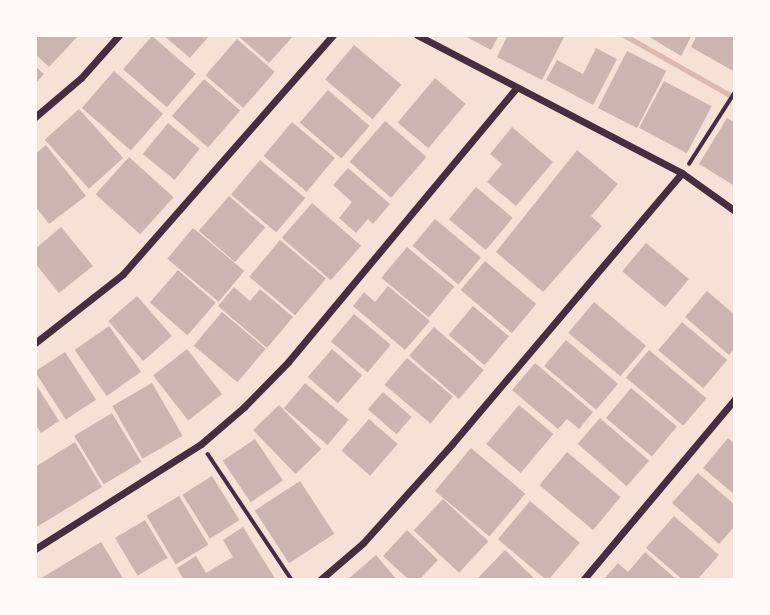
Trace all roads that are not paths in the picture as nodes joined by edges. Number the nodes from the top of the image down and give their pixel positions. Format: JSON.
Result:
{"nodes":[{"id":1,"x":119,"y":35,"type":"edge"},
{"id":2,"x":333,"y":35,"type":"edge"},
{"id":3,"x":417,"y":35,"type":"edge"},
{"id":4,"x":515,"y":90,"type":"junction"},
{"id":5,"x":35,"y":117,"type":"edge"},
{"id":6,"x":682,"y":173,"type":"junction"},
{"id":7,"x":735,"y":211,"type":"edge"},
{"id":8,"x":35,"y":343,"type":"edge"},
{"id":9,"x":735,"y":399,"type":"edge"},
{"id":10,"x":35,"y":550,"type":"edge"},
{"id":11,"x":320,"y":580,"type":"edge"},
{"id":12,"x":583,"y":580,"type":"edge"}],
"edges":[{"from":1,"to":5,"type":"street"},
{"from":2,"to":8,"type":"street"},
{"from":3,"to":4,"type":"street"},
{"from":4,"to":6,"type":"street"},
{"from":4,"to":10,"type":"street"},
{"from":6,"to":7,"type":"street"},
{"from":6,"to":11,"type":"street"},
{"from":9,"to":12,"type":"street"}]}
